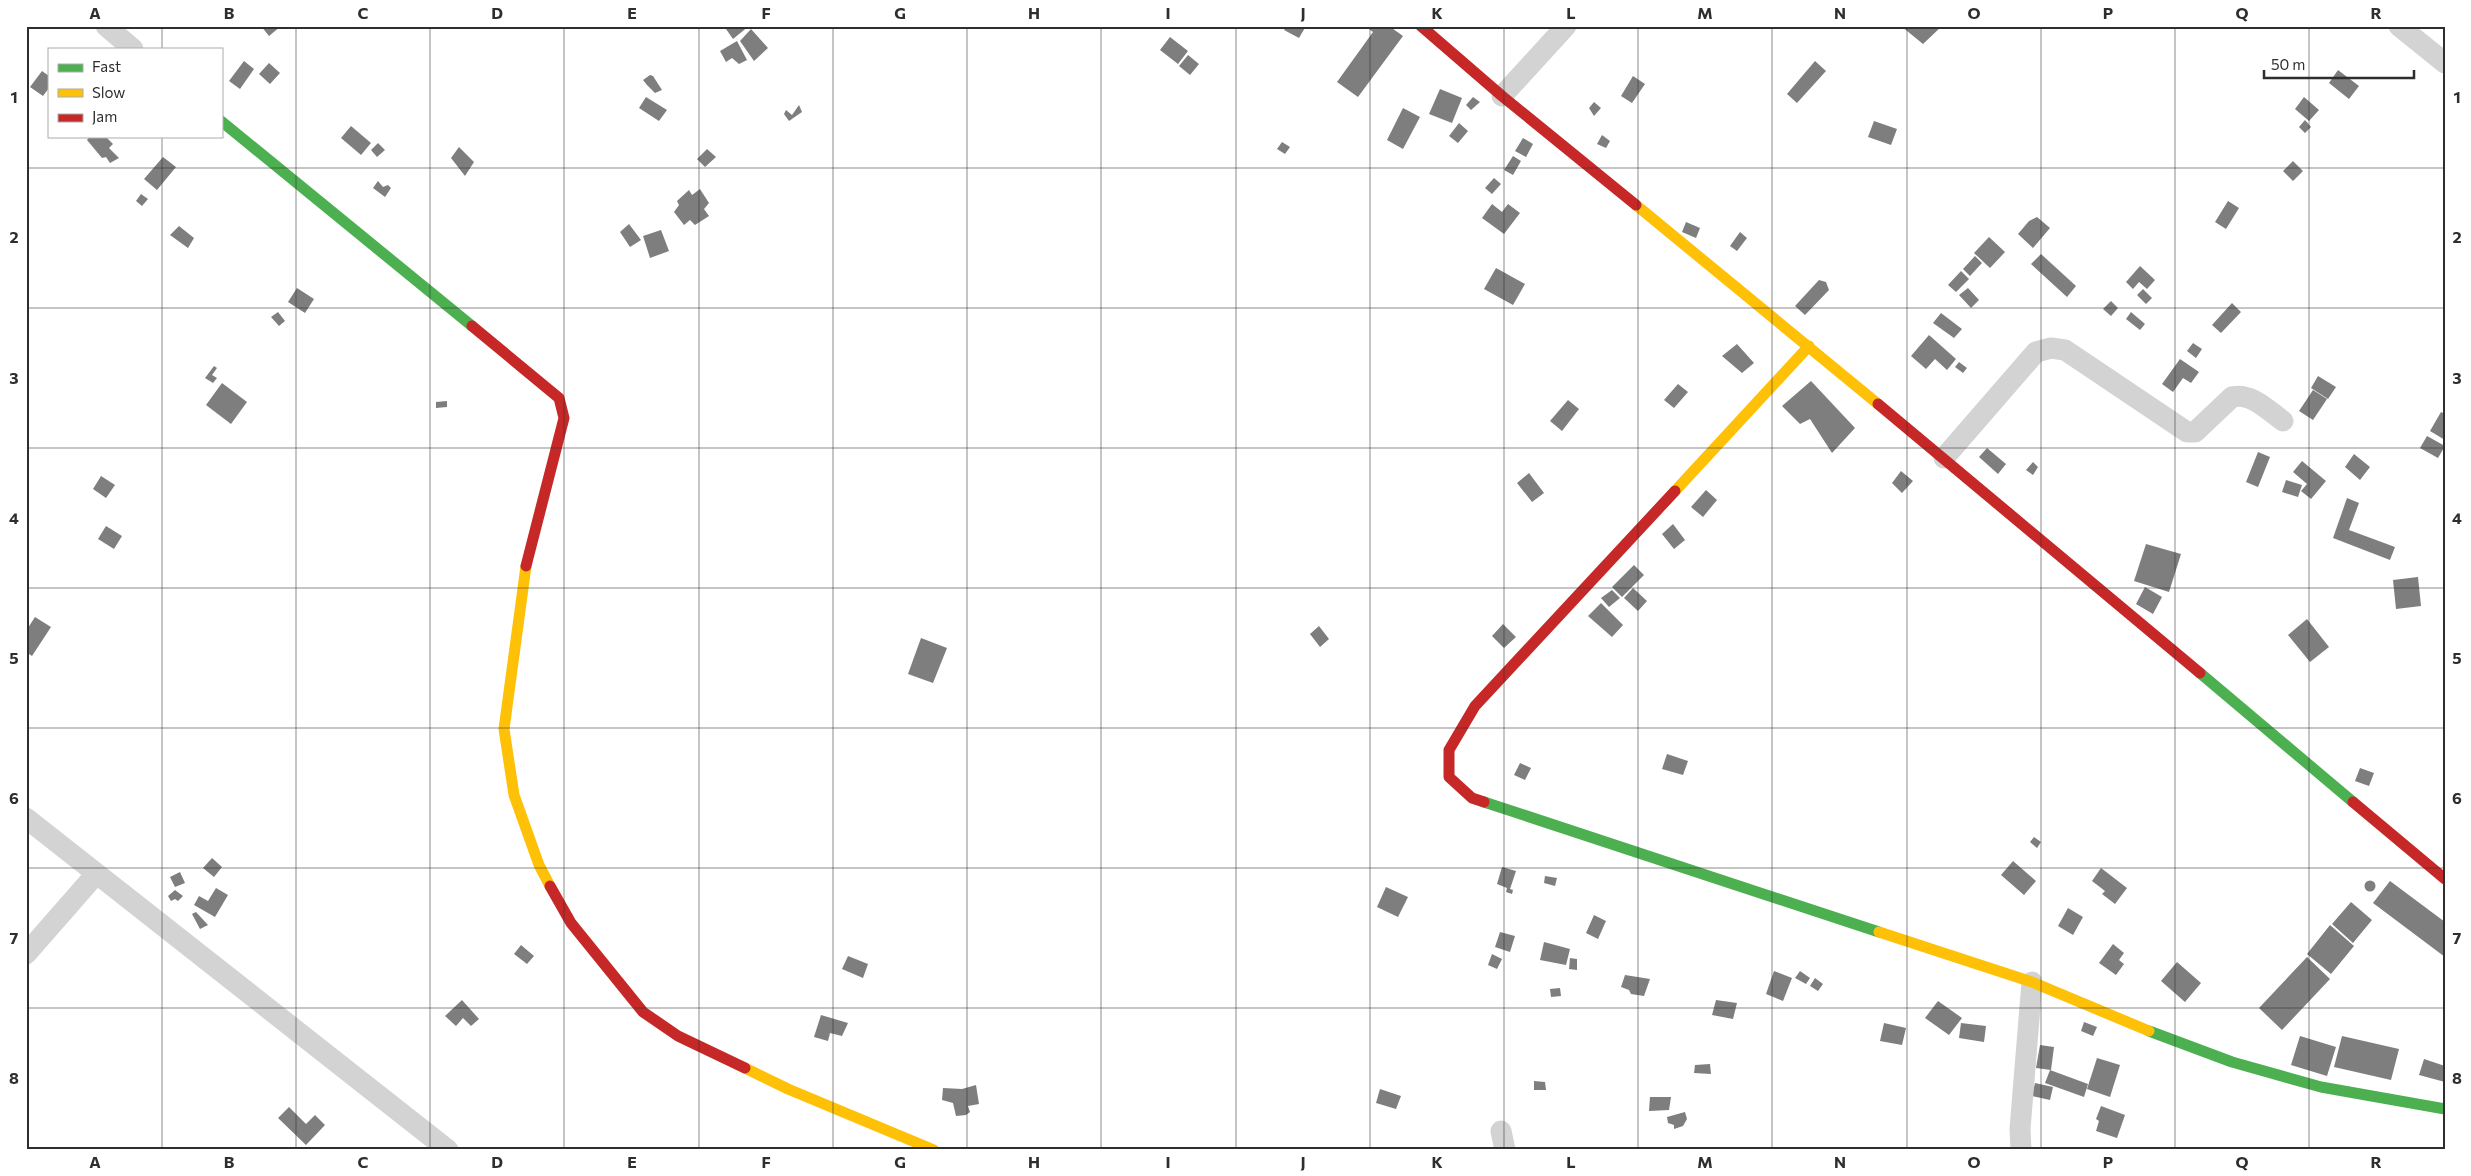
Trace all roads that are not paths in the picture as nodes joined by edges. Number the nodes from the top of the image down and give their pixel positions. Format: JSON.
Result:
{"nodes":[{"id":1,"x":106,"y":26,"type":"edge"},
{"id":2,"x":1421,"y":26,"type":"edge"},
{"id":3,"x":1566,"y":26,"type":"edge"},
{"id":4,"x":2399,"y":26,"type":"edge"},
{"id":5,"x":132,"y":48,"type":"edge"},
{"id":6,"x":2445,"y":63,"type":"edge"},
{"id":7,"x":1502,"y":96,"type":"junction"},
{"id":8,"x":222,"y":122,"type":"edge"},
{"id":9,"x":1809,"y":346,"type":"junction"},
{"id":10,"x":2283,"y":421,"type":"dead end"},
{"id":11,"x":1944,"y":458,"type":"junction"},
{"id":12,"x":26,"y":818,"type":"edge"},
{"id":13,"x":96,"y":874,"type":"junction"},
{"id":14,"x":2445,"y":879,"type":"edge"},
{"id":15,"x":26,"y":954,"type":"edge"},
{"id":16,"x":2032,"y":982,"type":"junction"},
{"id":17,"x":2445,"y":1109,"type":"edge"},
{"id":18,"x":448,"y":1150,"type":"edge"},
{"id":19,"x":934,"y":1150,"type":"edge"},
{"id":20,"x":2021,"y":1150,"type":"edge"}],
"edges":[{"from":1,"to":5,"type":"street"},
{"from":2,"to":7,"type":"street"},
{"from":3,"to":7,"type":"street"},
{"from":4,"to":6,"type":"street"},
{"from":7,"to":9,"type":"street"},
{"from":8,"to":19,"type":"street"},
{"from":9,"to":11,"type":"street"},
{"from":9,"to":16,"type":"street"},
{"from":10,"to":11,"type":"street"},
{"from":11,"to":14,"type":"street"},
{"from":12,"to":13,"type":"street"},
{"from":13,"to":15,"type":"street"},
{"from":13,"to":18,"type":"street"},
{"from":16,"to":17,"type":"street"},
{"from":16,"to":20,"type":"street"}]}
